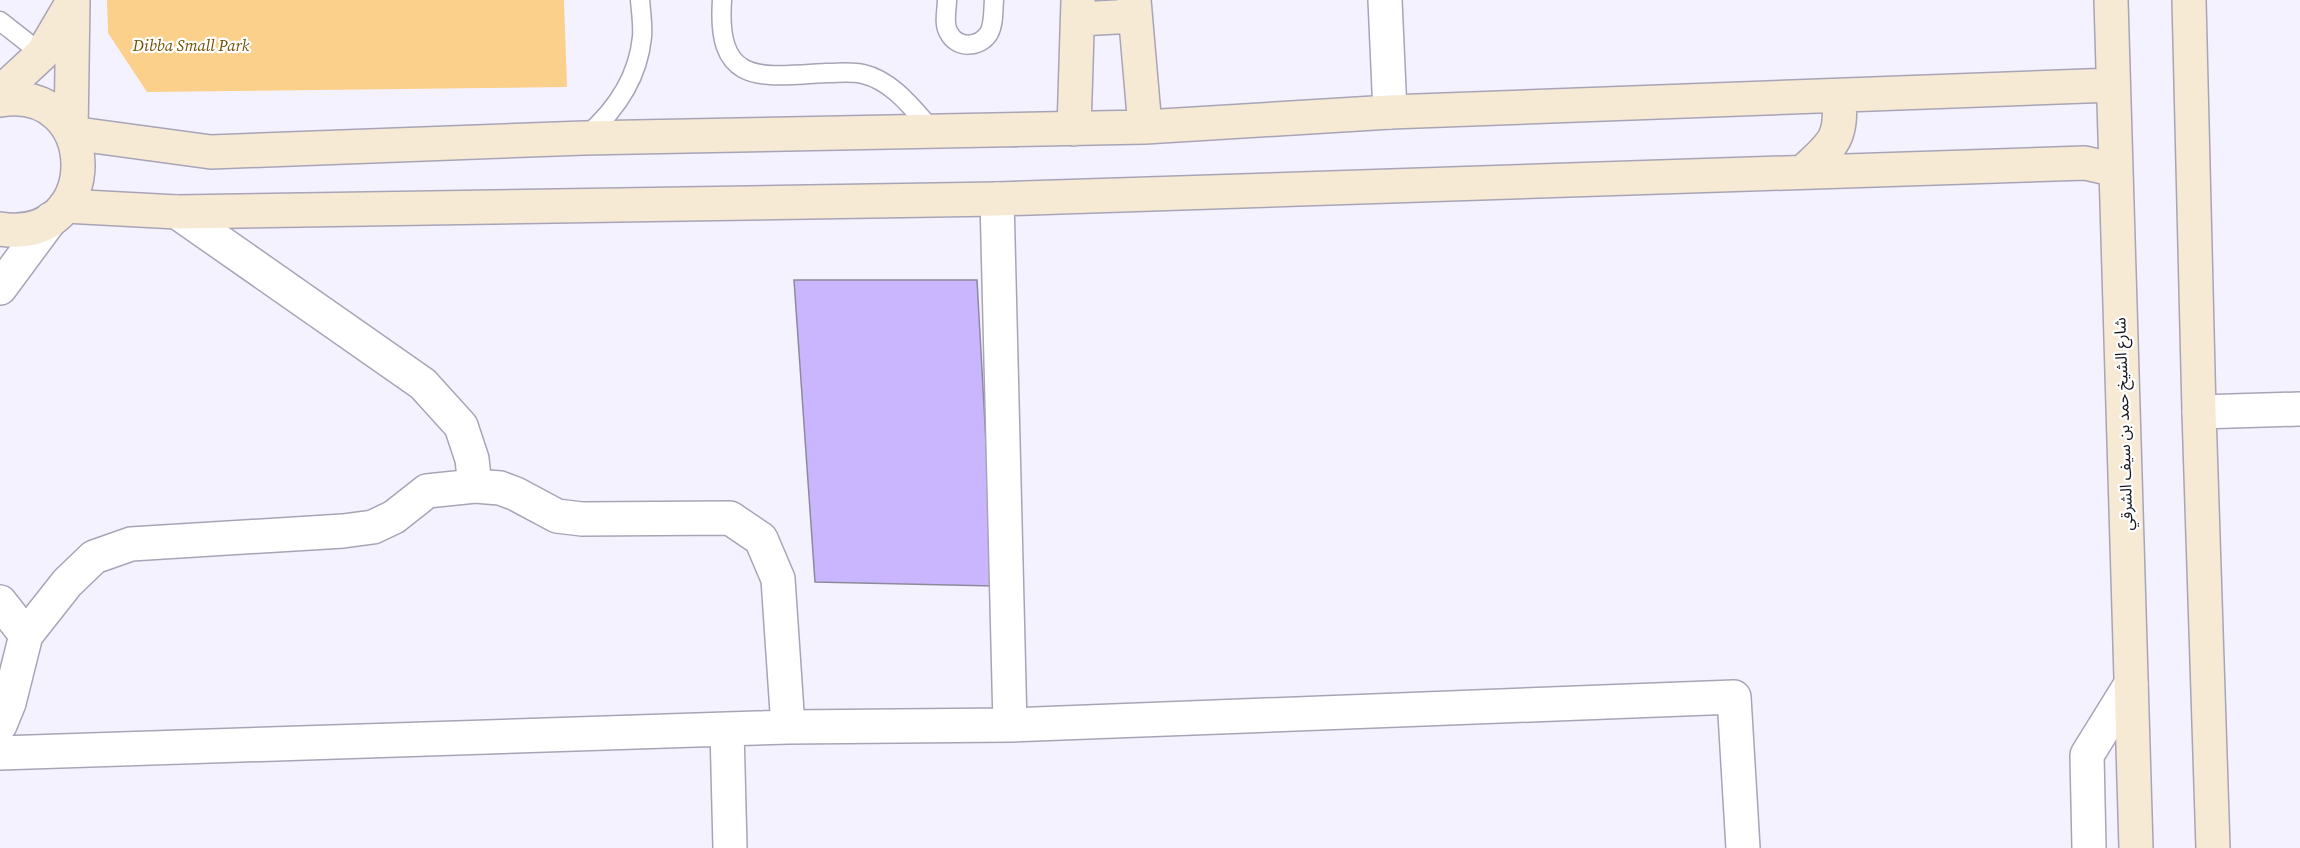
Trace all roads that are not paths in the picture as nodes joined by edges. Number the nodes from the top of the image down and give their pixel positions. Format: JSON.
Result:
{"nodes":[{"id":1,"x":640,"y":0,"type":"edge"},
{"id":2,"x":722,"y":0,"type":"edge"},
{"id":3,"x":947,"y":0,"type":"edge"},
{"id":4,"x":994,"y":0,"type":"edge"},
{"id":5,"x":1385,"y":0,"type":"edge"},
{"id":6,"x":2111,"y":0,"type":"edge"},
{"id":7,"x":2189,"y":0,"type":"edge"},
{"id":8,"x":73,"y":1,"type":"edge"},
{"id":9,"x":1134,"y":8,"type":"edge"},
{"id":10,"x":1078,"y":10,"type":"edge"},
{"id":11,"x":0,"y":21,"type":"edge"},
{"id":12,"x":42,"y":54,"type":"junction"},
{"id":13,"x":2113,"y":85,"type":"junction"},
{"id":14,"x":0,"y":93,"type":"edge"},
{"id":15,"x":1839,"y":96,"type":"junction"},
{"id":16,"x":0,"y":100,"type":"edge"},
{"id":17,"x":1390,"y":112,"type":"junction"},
{"id":18,"x":1145,"y":127,"type":"junction"},
{"id":19,"x":1074,"y":129,"type":"junction"},
{"id":20,"x":933,"y":131,"type":"junction"},
{"id":21,"x":71,"y":133,"type":"junction"},
{"id":22,"x":584,"y":138,"type":"junction"},
{"id":23,"x":2116,"y":170,"type":"junction"},
{"id":24,"x":1803,"y":172,"type":"junction"},
{"id":25,"x":997,"y":199,"type":"junction"},
{"id":26,"x":58,"y":212,"type":"junction"},
{"id":27,"x":177,"y":212,"type":"junction"},
{"id":28,"x":0,"y":229,"type":"edge"},
{"id":29,"x":0,"y":288,"type":"edge"},
{"id":30,"x":2300,"y":409,"type":"edge"},
{"id":31,"x":2199,"y":412,"type":"junction"},
{"id":32,"x":476,"y":486,"type":"junction"},
{"id":33,"x":0,"y":602,"type":"edge"},
{"id":34,"x":26,"y":635,"type":"junction"},
{"id":35,"x":2131,"y":684,"type":"junction"},
{"id":36,"x":0,"y":725,"type":"edge"},
{"id":37,"x":1010,"y":725,"type":"junction"},
{"id":38,"x":788,"y":727,"type":"junction"},
{"id":39,"x":727,"y":729,"type":"junction"},
{"id":40,"x":0,"y":753,"type":"edge"},
{"id":41,"x":2134,"y":774,"type":"junction"},
{"id":42,"x":2212,"y":803,"type":"junction"},
{"id":43,"x":730,"y":848,"type":"edge"},
{"id":44,"x":1743,"y":848,"type":"edge"},
{"id":45,"x":2089,"y":848,"type":"edge"},
{"id":46,"x":2116,"y":848,"type":"edge"},
{"id":47,"x":2136,"y":848,"type":"edge"},
{"id":48,"x":2213,"y":848,"type":"edge"},
{"id":49,"x":2225,"y":848,"type":"edge"}],
"edges":[{"from":1,"to":22,"type":"lane"},
{"from":2,"to":20,"type":"lane"},
{"from":3,"to":4,"type":"lane"},
{"from":5,"to":17,"type":"street"},
{"from":6,"to":13,"type":"street","name":"شارع الشيخ حمد بن سيف الشرقي"},
{"from":7,"to":31,"type":"street"},
{"from":8,"to":12,"type":"street"},
{"from":8,"to":21,"type":"street"},
{"from":9,"to":10,"type":"street"},
{"from":9,"to":18,"type":"street"},
{"from":10,"to":19,"type":"street"},
{"from":11,"to":12,"type":"lane"},
{"from":12,"to":14,"type":"street"},
{"from":13,"to":15,"type":"street"},
{"from":13,"to":23,"type":"street","name":"شارع الشيخ حمد بن سيف الشرقي"},
{"from":15,"to":17,"type":"street"},
{"from":15,"to":24,"type":"street"},
{"from":16,"to":21,"type":"street"},
{"from":17,"to":18,"type":"street"},
{"from":18,"to":19,"type":"street"},
{"from":19,"to":20,"type":"street"},
{"from":20,"to":22,"type":"street"},
{"from":21,"to":22,"type":"street"},
{"from":21,"to":26,"type":"street"},
{"from":23,"to":24,"type":"street"},
{"from":23,"to":35,"type":"street","name":"شارع الشيخ حمد بن سيف الشرقي"},
{"from":24,"to":25,"type":"street"},
{"from":25,"to":27,"type":"street"},
{"from":25,"to":37,"type":"street"},
{"from":26,"to":27,"type":"street"},
{"from":26,"to":28,"type":"street"},
{"from":26,"to":29,"type":"street"},
{"from":27,"to":32,"type":"street"},
{"from":30,"to":31,"type":"street"},
{"from":31,"to":42,"type":"street"},
{"from":32,"to":34,"type":"street"},
{"from":32,"to":38,"type":"street"},
{"from":33,"to":34,"type":"street"},
{"from":34,"to":36,"type":"street"},
{"from":35,"to":41,"type":"street","name":"شارع الشيخ حمد بن سيف الشرقي"},
{"from":35,"to":45,"type":"street"},
{"from":37,"to":38,"type":"street"},
{"from":37,"to":44,"type":"street"},
{"from":38,"to":39,"type":"street"},
{"from":39,"to":40,"type":"street"},
{"from":39,"to":43,"type":"street"},
{"from":41,"to":46,"type":"street"},
{"from":41,"to":47,"type":"street","name":"شارع الشيخ حمد بن سيف الشرقي"},
{"from":42,"to":48,"type":"street"},
{"from":42,"to":49,"type":"street"}]}
